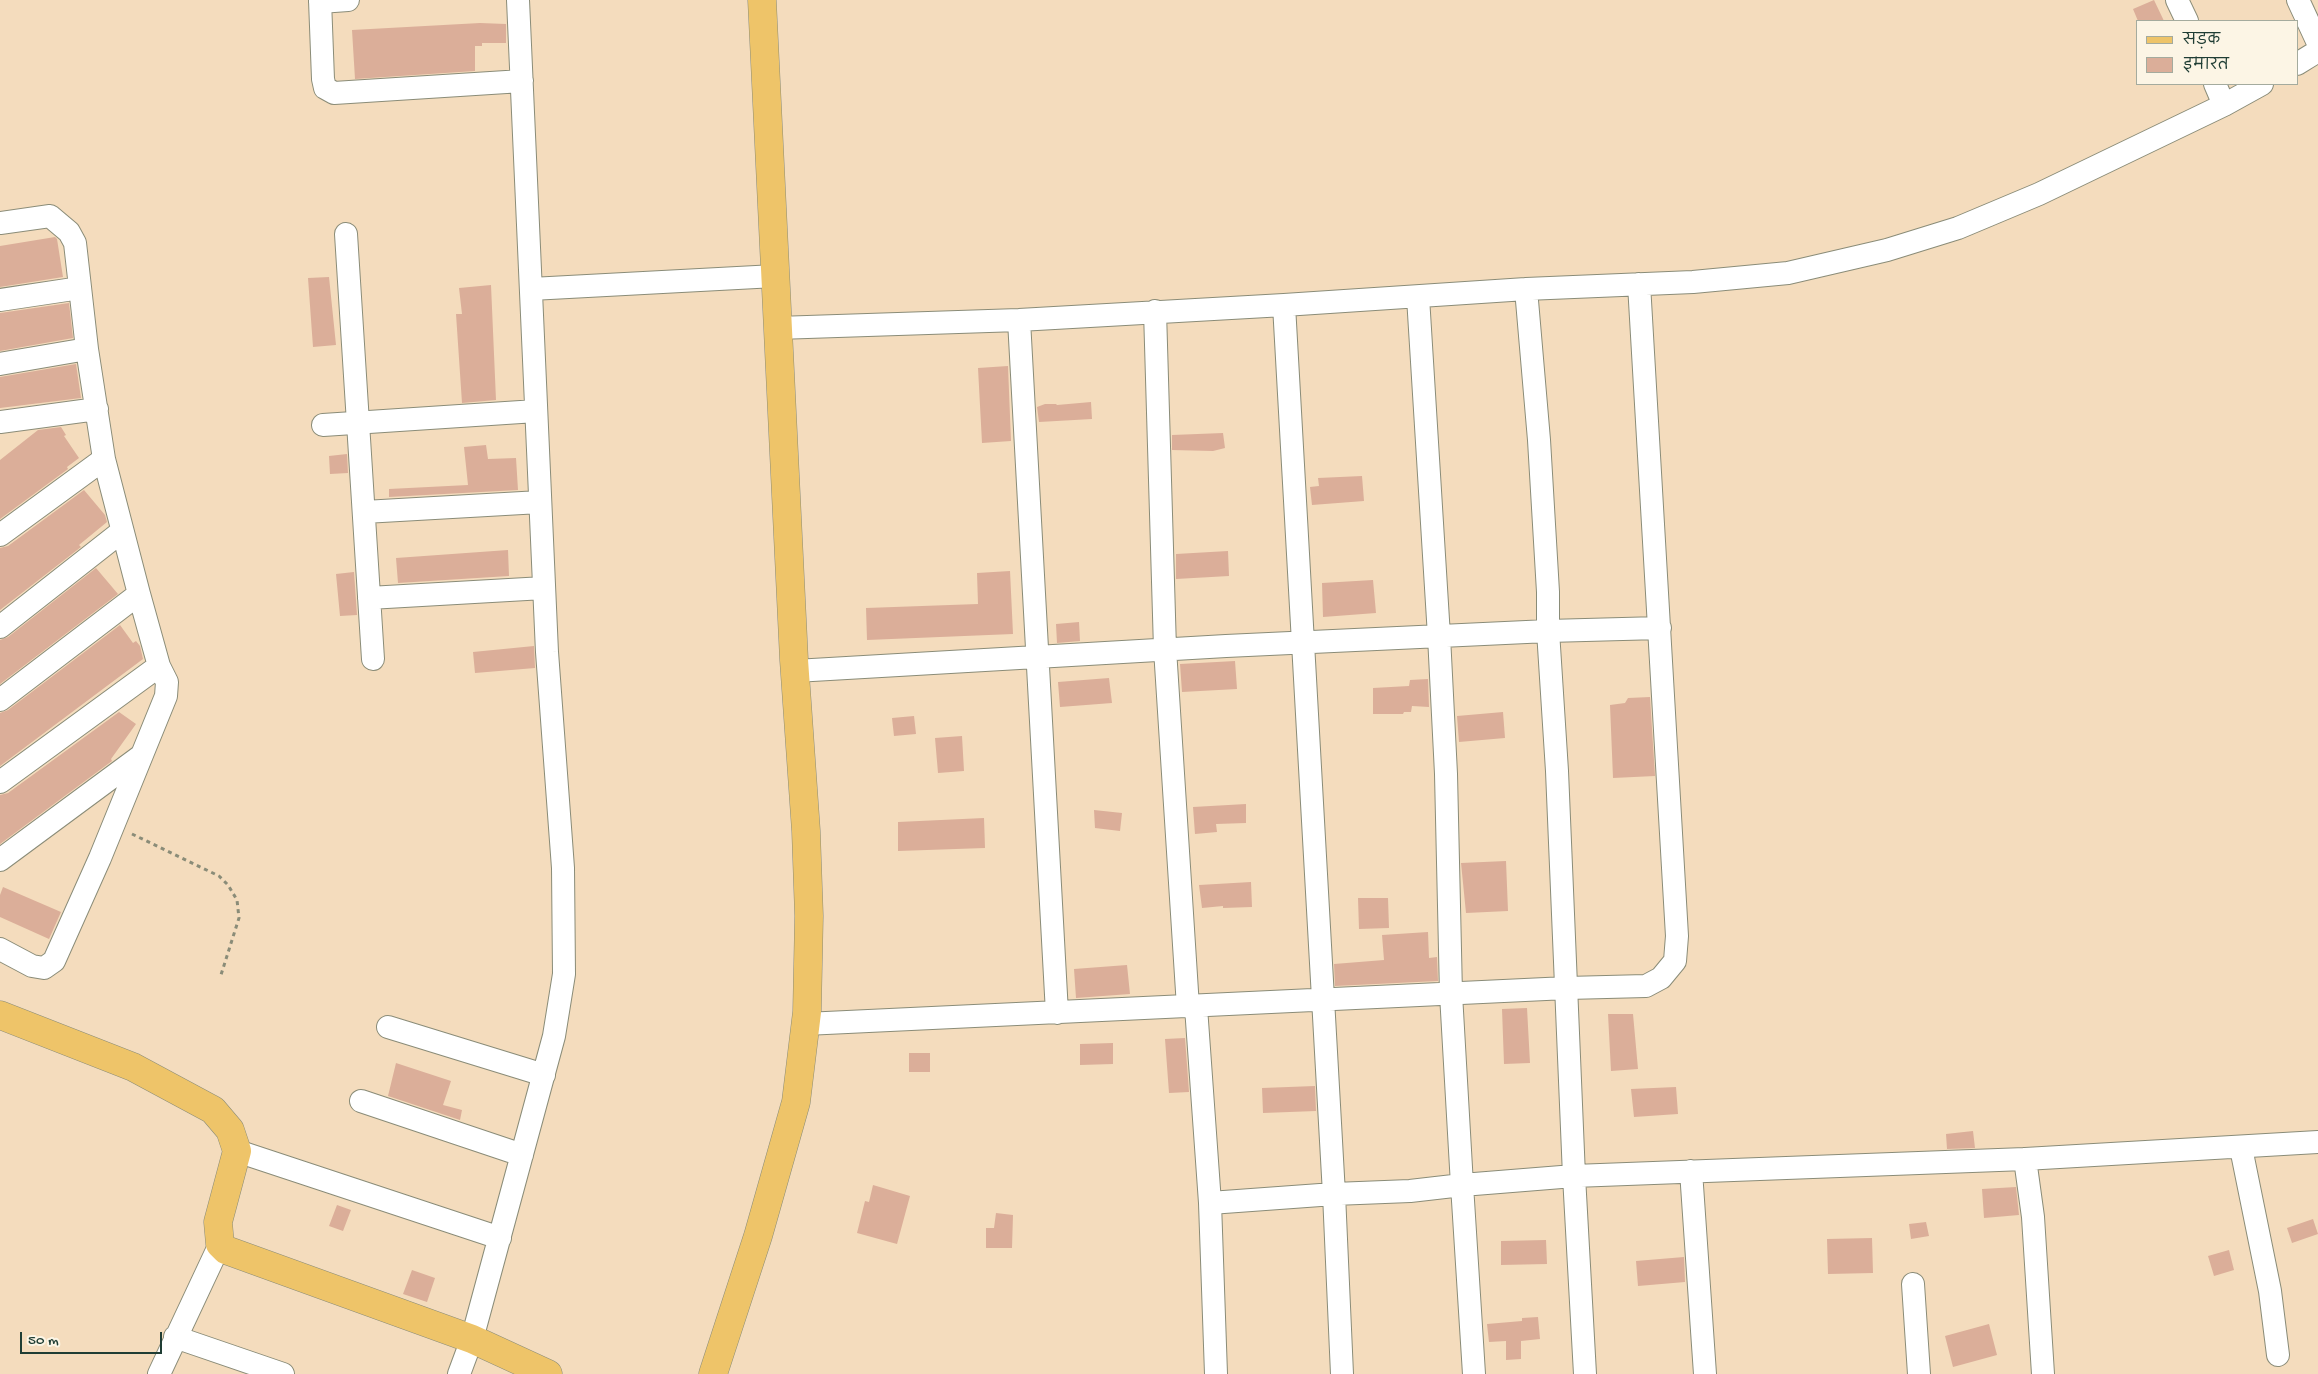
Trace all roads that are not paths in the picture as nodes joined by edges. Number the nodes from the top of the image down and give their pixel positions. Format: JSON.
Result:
{"nodes":[{"id":1,"x":348,"y":0,"type":"edge"},
{"id":2,"x":518,"y":0,"type":"edge"},
{"id":3,"x":762,"y":0,"type":"edge"},
{"id":4,"x":2178,"y":0,"type":"edge"},
{"id":5,"x":2298,"y":0,"type":"edge"},
{"id":6,"x":320,"y":1,"type":"edge"},
{"id":7,"x":2187,"y":20,"type":"edge"},
{"id":8,"x":2318,"y":43,"type":"edge"},
{"id":9,"x":2318,"y":51,"type":"edge"},
{"id":10,"x":2298,"y":63,"type":"edge"},
{"id":11,"x":522,"y":81,"type":"junction"},
{"id":12,"x":2215,"y":85,"type":"edge"},
{"id":13,"x":2260,"y":85,"type":"edge"},
{"id":14,"x":2224,"y":106,"type":"junction"},
{"id":15,"x":0,"y":223,"type":"edge"},
{"id":16,"x":346,"y":234,"type":"dead end"},
{"id":17,"x":775,"y":276,"type":"junction"},
{"id":18,"x":1639,"y":284,"type":"junction"},
{"id":19,"x":80,"y":288,"type":"junction"},
{"id":20,"x":531,"y":289,"type":"junction"},
{"id":21,"x":1526,"y":289,"type":"junction"},
{"id":22,"x":1418,"y":296,"type":"junction"},
{"id":23,"x":0,"y":300,"type":"edge"},
{"id":24,"x":1284,"y":306,"type":"junction"},
{"id":25,"x":1155,"y":311,"type":"junction"},
{"id":26,"x":1019,"y":320,"type":"junction"},
{"id":27,"x":777,"y":328,"type":"junction"},
{"id":28,"x":87,"y":349,"type":"junction"},
{"id":29,"x":0,"y":364,"type":"edge"},
{"id":30,"x":98,"y":409,"type":"junction"},
{"id":31,"x":536,"y":411,"type":"junction"},
{"id":32,"x":0,"y":422,"type":"edge"},
{"id":33,"x":358,"y":423,"type":"junction"},
{"id":34,"x":323,"y":424,"type":"dead end"},
{"id":35,"x":104,"y":459,"type":"junction"},
{"id":36,"x":540,"y":502,"type":"junction"},
{"id":37,"x":364,"y":512,"type":"junction"},
{"id":38,"x":121,"y":532,"type":"junction"},
{"id":39,"x":0,"y":535,"type":"edge"},
{"id":40,"x":544,"y":588,"type":"junction"},
{"id":41,"x":139,"y":594,"type":"junction"},
{"id":42,"x":369,"y":598,"type":"junction"},
{"id":43,"x":0,"y":627,"type":"edge"},
{"id":44,"x":1660,"y":628,"type":"junction"},
{"id":45,"x":1548,"y":631,"type":"junction"},
{"id":46,"x":1439,"y":636,"type":"junction"},
{"id":47,"x":1304,"y":642,"type":"junction"},
{"id":48,"x":1165,"y":649,"type":"junction"},
{"id":49,"x":1036,"y":656,"type":"junction"},
{"id":50,"x":373,"y":659,"type":"dead end"},
{"id":51,"x":159,"y":666,"type":"junction"},
{"id":52,"x":795,"y":671,"type":"junction"},
{"id":53,"x":0,"y":700,"type":"edge"},
{"id":54,"x":142,"y":755,"type":"junction"},
{"id":55,"x":0,"y":782,"type":"edge"},
{"id":56,"x":0,"y":860,"type":"edge"},
{"id":57,"x":0,"y":949,"type":"edge"},
{"id":58,"x":1567,"y":988,"type":"junction"},
{"id":59,"x":1451,"y":994,"type":"junction"},
{"id":60,"x":1322,"y":1001,"type":"junction"},
{"id":61,"x":1192,"y":1007,"type":"junction"},
{"id":62,"x":1057,"y":1013,"type":"junction"},
{"id":63,"x":0,"y":1014,"type":"edge"},
{"id":64,"x":805,"y":1024,"type":"junction"},
{"id":65,"x":388,"y":1027,"type":"dead end"},
{"id":66,"x":544,"y":1074,"type":"junction"},
{"id":67,"x":361,"y":1101,"type":"dead end"},
{"id":68,"x":2318,"y":1142,"type":"edge"},
{"id":69,"x":2241,"y":1148,"type":"junction"},
{"id":70,"x":237,"y":1150,"type":"junction"},
{"id":71,"x":522,"y":1155,"type":"junction"},
{"id":72,"x":2025,"y":1159,"type":"junction"},
{"id":73,"x":1691,"y":1171,"type":"junction"},
{"id":74,"x":1574,"y":1176,"type":"junction"},
{"id":75,"x":1462,"y":1185,"type":"junction"},
{"id":76,"x":1334,"y":1194,"type":"junction"},
{"id":77,"x":1210,"y":1203,"type":"junction"},
{"id":78,"x":500,"y":1238,"type":"junction"},
{"id":79,"x":220,"y":1244,"type":"junction"},
{"id":80,"x":1913,"y":1284,"type":"dead end"},
{"id":81,"x":175,"y":1337,"type":"junction"},
{"id":82,"x":472,"y":1339,"type":"junction"},
{"id":83,"x":2278,"y":1355,"type":"dead end"},
{"id":84,"x":159,"y":1374,"type":"edge"},
{"id":85,"x":283,"y":1374,"type":"edge"},
{"id":86,"x":459,"y":1374,"type":"edge"},
{"id":87,"x":548,"y":1374,"type":"edge"},
{"id":88,"x":713,"y":1374,"type":"edge"},
{"id":89,"x":1216,"y":1374,"type":"edge"},
{"id":90,"x":1342,"y":1374,"type":"edge"},
{"id":91,"x":1474,"y":1374,"type":"edge"},
{"id":92,"x":1585,"y":1374,"type":"edge"},
{"id":93,"x":1705,"y":1374,"type":"edge"},
{"id":94,"x":1919,"y":1374,"type":"edge"},
{"id":95,"x":2044,"y":1374,"type":"edge"}],
"edges":[{"from":1,"to":6,"type":"street"},
{"from":2,"to":11,"type":"street"},
{"from":3,"to":17,"type":"main road"},
{"from":4,"to":7,"type":"street"},
{"from":5,"to":8,"type":"street"},
{"from":6,"to":11,"type":"street"},
{"from":9,"to":10,"type":"street"},
{"from":11,"to":20,"type":"street"},
{"from":12,"to":14,"type":"street"},
{"from":13,"to":14,"type":"street"},
{"from":14,"to":18,"type":"street"},
{"from":15,"to":19,"type":"street"},
{"from":16,"to":33,"type":"street"},
{"from":17,"to":20,"type":"street"},
{"from":17,"to":27,"type":"main road"},
{"from":18,"to":21,"type":"street"},
{"from":18,"to":44,"type":"street"},
{"from":19,"to":23,"type":"street"},
{"from":19,"to":28,"type":"street"},
{"from":20,"to":31,"type":"street"},
{"from":21,"to":22,"type":"street"},
{"from":21,"to":45,"type":"street"},
{"from":22,"to":24,"type":"street"},
{"from":22,"to":46,"type":"street"},
{"from":24,"to":25,"type":"street"},
{"from":24,"to":47,"type":"street"},
{"from":25,"to":26,"type":"street"},
{"from":25,"to":48,"type":"street"},
{"from":26,"to":27,"type":"street"},
{"from":26,"to":49,"type":"street"},
{"from":27,"to":52,"type":"main road"},
{"from":28,"to":29,"type":"street"},
{"from":28,"to":30,"type":"street"},
{"from":30,"to":32,"type":"street"},
{"from":30,"to":35,"type":"street"},
{"from":31,"to":33,"type":"street"},
{"from":31,"to":36,"type":"street"},
{"from":33,"to":34,"type":"street"},
{"from":33,"to":37,"type":"street"},
{"from":35,"to":38,"type":"street"},
{"from":35,"to":39,"type":"street"},
{"from":36,"to":37,"type":"street"},
{"from":36,"to":40,"type":"street"},
{"from":37,"to":42,"type":"street"},
{"from":38,"to":41,"type":"street"},
{"from":38,"to":43,"type":"street"},
{"from":40,"to":42,"type":"street"},
{"from":40,"to":66,"type":"street"},
{"from":41,"to":51,"type":"street"},
{"from":41,"to":53,"type":"street"},
{"from":42,"to":50,"type":"street"},
{"from":44,"to":45,"type":"street"},
{"from":44,"to":58,"type":"street"},
{"from":45,"to":46,"type":"street"},
{"from":45,"to":58,"type":"street"},
{"from":46,"to":47,"type":"street"},
{"from":46,"to":59,"type":"street"},
{"from":47,"to":48,"type":"street"},
{"from":47,"to":60,"type":"street"},
{"from":48,"to":49,"type":"street"},
{"from":48,"to":61,"type":"street"},
{"from":49,"to":52,"type":"street"},
{"from":49,"to":62,"type":"street"},
{"from":51,"to":54,"type":"street"},
{"from":51,"to":55,"type":"street"},
{"from":52,"to":64,"type":"main road"},
{"from":54,"to":56,"type":"street"},
{"from":54,"to":57,"type":"street"},
{"from":58,"to":59,"type":"street"},
{"from":58,"to":74,"type":"street"},
{"from":59,"to":60,"type":"street"},
{"from":59,"to":75,"type":"street"},
{"from":60,"to":61,"type":"street"},
{"from":60,"to":76,"type":"street"},
{"from":61,"to":62,"type":"street"},
{"from":61,"to":77,"type":"street"},
{"from":62,"to":64,"type":"street"},
{"from":63,"to":70,"type":"main road"},
{"from":64,"to":88,"type":"main road"},
{"from":65,"to":66,"type":"street"},
{"from":66,"to":71,"type":"street"},
{"from":67,"to":71,"type":"street"},
{"from":68,"to":69,"type":"street"},
{"from":69,"to":72,"type":"street"},
{"from":69,"to":83,"type":"street"},
{"from":70,"to":78,"type":"street"},
{"from":70,"to":79,"type":"main road"},
{"from":71,"to":78,"type":"street"},
{"from":72,"to":73,"type":"street"},
{"from":72,"to":95,"type":"street"},
{"from":73,"to":74,"type":"street"},
{"from":73,"to":93,"type":"street"},
{"from":74,"to":75,"type":"street"},
{"from":74,"to":92,"type":"street"},
{"from":75,"to":76,"type":"street"},
{"from":75,"to":91,"type":"street"},
{"from":76,"to":77,"type":"street"},
{"from":76,"to":90,"type":"street"},
{"from":77,"to":89,"type":"street"},
{"from":78,"to":82,"type":"street"},
{"from":79,"to":81,"type":"street"},
{"from":79,"to":82,"type":"main road"},
{"from":80,"to":94,"type":"street"},
{"from":81,"to":84,"type":"street"},
{"from":81,"to":85,"type":"street"},
{"from":82,"to":86,"type":"street"},
{"from":82,"to":87,"type":"main road"}]}
